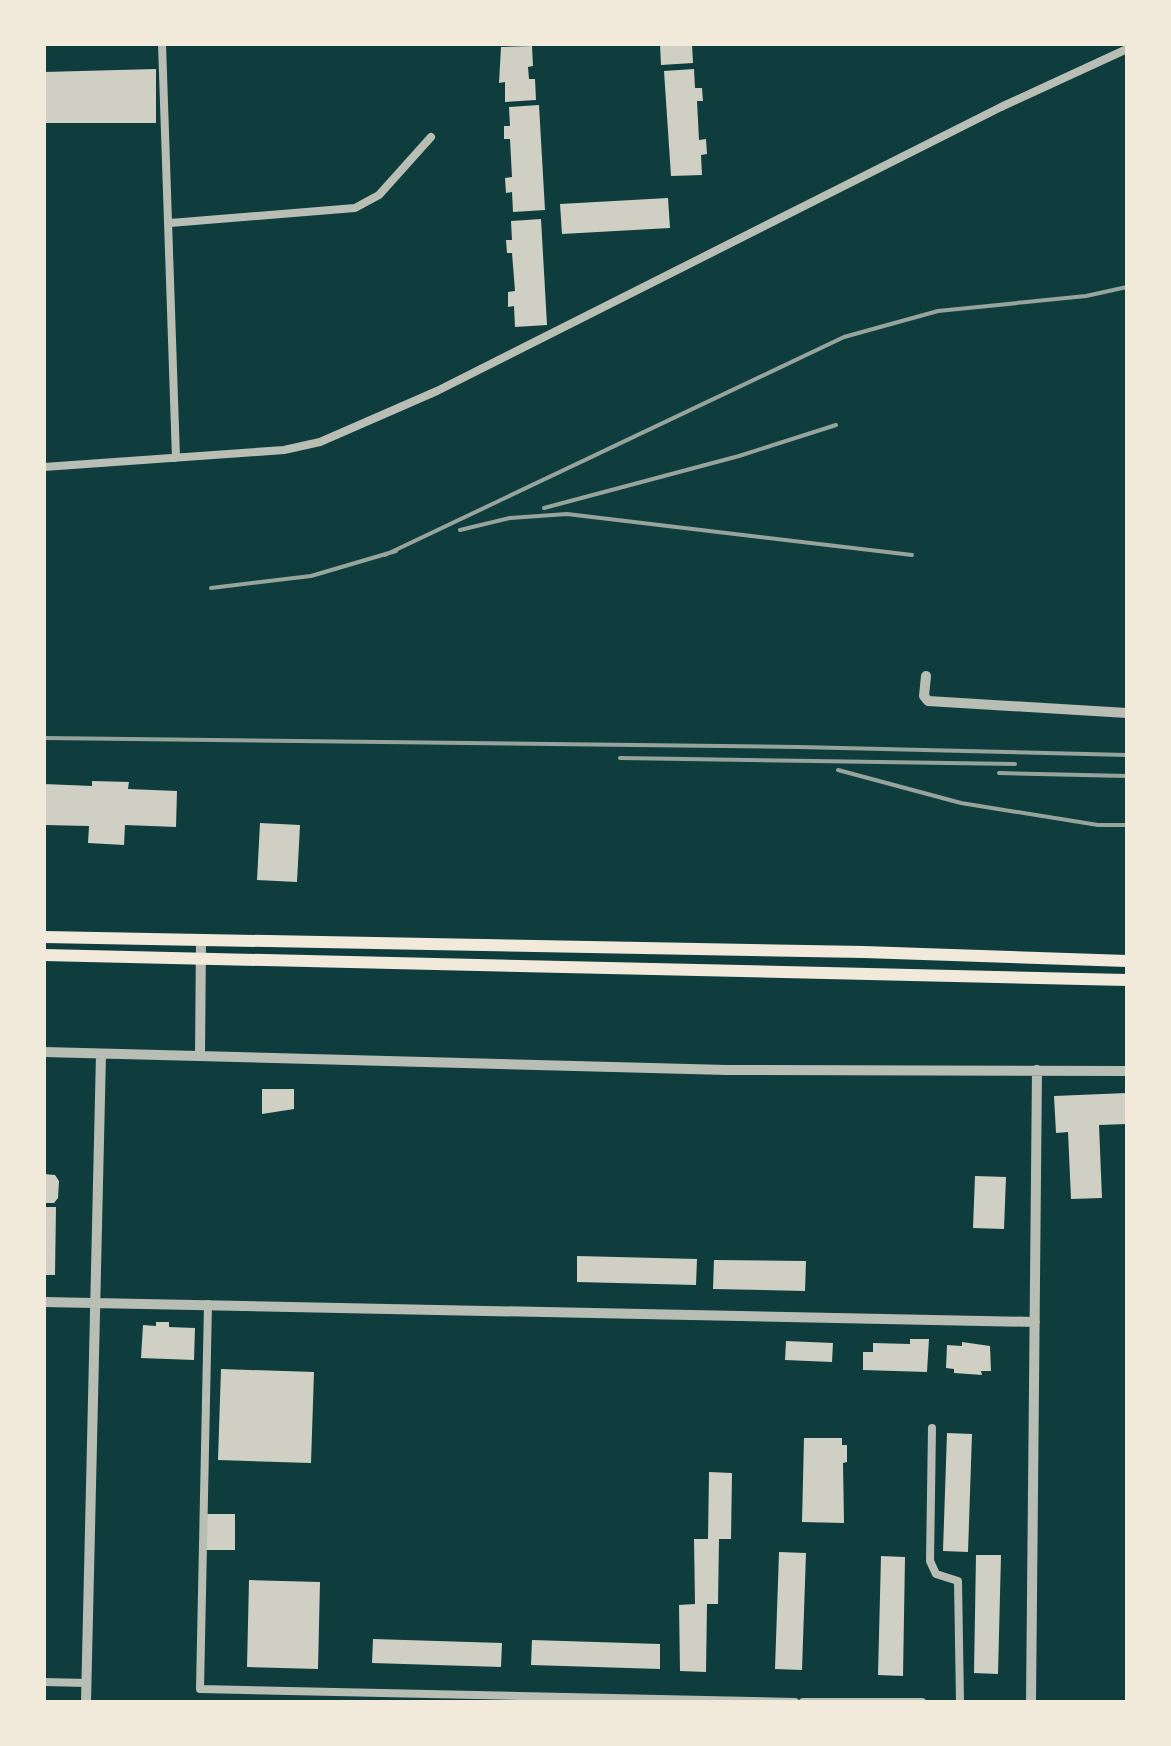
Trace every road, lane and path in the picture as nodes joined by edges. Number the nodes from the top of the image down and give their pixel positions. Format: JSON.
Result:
{"nodes":[{"id":1,"x":162,"y":44,"type":"edge"},
{"id":2,"x":1127,"y":49,"type":"edge"},
{"id":3,"x":431,"y":137,"type":"dead end"},
{"id":4,"x":170,"y":223,"type":"junction"},
{"id":5,"x":176,"y":458,"type":"junction"},
{"id":6,"x":44,"y":467,"type":"edge"},
{"id":7,"x":926,"y":676,"type":"dead end"},
{"id":8,"x":1127,"y":713,"type":"edge"},
{"id":9,"x":44,"y":937,"type":"edge"},
{"id":10,"x":201,"y":940,"type":"junction"},
{"id":11,"x":44,"y":955,"type":"edge"},
{"id":12,"x":201,"y":958,"type":"junction"},
{"id":13,"x":1127,"y":961,"type":"edge"},
{"id":14,"x":1127,"y":980,"type":"edge"},
{"id":15,"x":44,"y":1052,"type":"edge"},
{"id":16,"x":101,"y":1054,"type":"junction"},
{"id":17,"x":200,"y":1056,"type":"junction"},
{"id":18,"x":1037,"y":1070,"type":"junction"},
{"id":19,"x":1127,"y":1071,"type":"edge"},
{"id":20,"x":44,"y":1302,"type":"edge"},
{"id":21,"x":98,"y":1302,"type":"junction"},
{"id":22,"x":208,"y":1304,"type":"junction"},
{"id":23,"x":1035,"y":1322,"type":"junction"},
{"id":24,"x":932,"y":1428,"type":"dead end"},
{"id":25,"x":44,"y":1682,"type":"edge"},
{"id":26,"x":87,"y":1683,"type":"junction"},
{"id":27,"x":86,"y":1702,"type":"edge"},
{"id":28,"x":795,"y":1702,"type":"edge"},
{"id":29,"x":803,"y":1702,"type":"edge"},
{"id":30,"x":922,"y":1702,"type":"edge"},
{"id":31,"x":960,"y":1702,"type":"edge"},
{"id":32,"x":1031,"y":1702,"type":"edge"}],
"edges":[{"from":1,"to":4,"type":"street"},
{"from":2,"to":5,"type":"street"},
{"from":3,"to":4,"type":"street"},
{"from":4,"to":5,"type":"street"},
{"from":5,"to":6,"type":"street"},
{"from":7,"to":8,"type":"street"},
{"from":9,"to":10,"type":"main road"},
{"from":10,"to":12,"type":"street"},
{"from":10,"to":13,"type":"main road"},
{"from":11,"to":12,"type":"main road"},
{"from":12,"to":14,"type":"main road"},
{"from":12,"to":17,"type":"street"},
{"from":15,"to":16,"type":"street"},
{"from":16,"to":17,"type":"street"},
{"from":16,"to":21,"type":"street"},
{"from":17,"to":18,"type":"street"},
{"from":18,"to":19,"type":"street"},
{"from":18,"to":23,"type":"street"},
{"from":20,"to":21,"type":"street"},
{"from":21,"to":22,"type":"street"},
{"from":21,"to":26,"type":"street"},
{"from":22,"to":23,"type":"street"},
{"from":22,"to":28,"type":"street"},
{"from":23,"to":32,"type":"street"},
{"from":24,"to":31,"type":"street"},
{"from":25,"to":26,"type":"street"},
{"from":26,"to":27,"type":"street"},
{"from":29,"to":30,"type":"street"}]}
